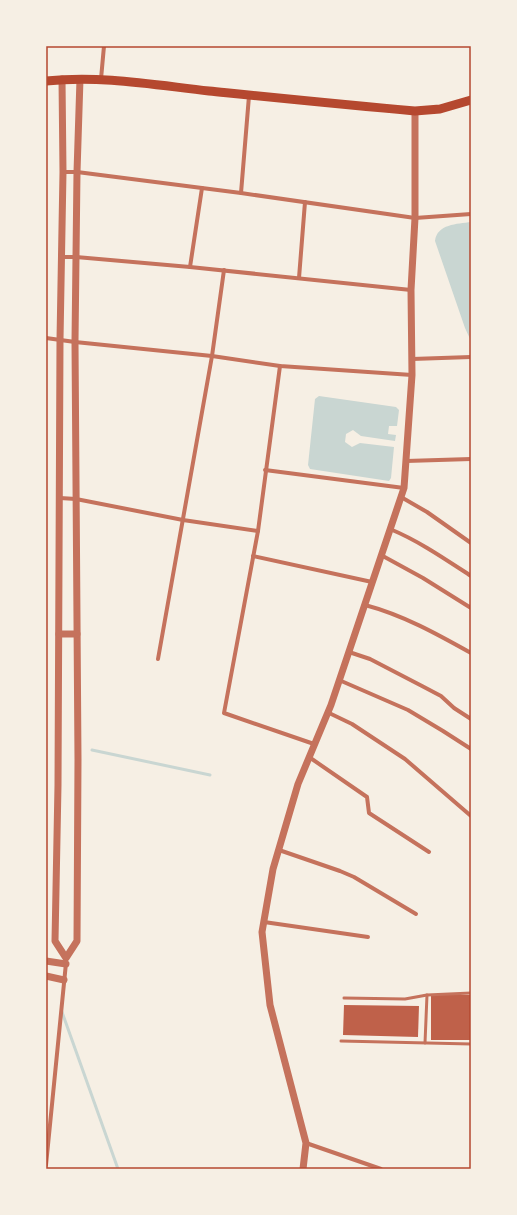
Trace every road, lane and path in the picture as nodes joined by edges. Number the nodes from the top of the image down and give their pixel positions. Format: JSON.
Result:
{"nodes":[{"id":1,"x":104,"y":46,"type":"edge"},
{"id":2,"x":62,"y":79,"type":"junction"},
{"id":3,"x":80,"y":79,"type":"junction"},
{"id":4,"x":101,"y":79,"type":"junction"},
{"id":5,"x":46,"y":81,"type":"edge"},
{"id":6,"x":249,"y":95,"type":"junction"},
{"id":7,"x":471,"y":100,"type":"edge"},
{"id":8,"x":415,"y":111,"type":"junction"},
{"id":9,"x":63,"y":172,"type":"junction"},
{"id":10,"x":77,"y":172,"type":"junction"},
{"id":11,"x":202,"y":188,"type":"junction"},
{"id":12,"x":241,"y":193,"type":"junction"},
{"id":13,"x":304,"y":202,"type":"junction"},
{"id":14,"x":471,"y":214,"type":"edge"},
{"id":15,"x":415,"y":218,"type":"junction"},
{"id":16,"x":62,"y":257,"type":"junction"},
{"id":17,"x":76,"y":257,"type":"junction"},
{"id":18,"x":190,"y":267,"type":"junction"},
{"id":19,"x":224,"y":270,"type":"junction"},
{"id":20,"x":299,"y":278,"type":"junction"},
{"id":21,"x":412,"y":290,"type":"junction"},
{"id":22,"x":46,"y":338,"type":"edge"},
{"id":23,"x":60,"y":340,"type":"junction"},
{"id":24,"x":75,"y":342,"type":"junction"},
{"id":25,"x":212,"y":356,"type":"junction"},
{"id":26,"x":471,"y":357,"type":"edge"},
{"id":27,"x":412,"y":359,"type":"junction"},
{"id":28,"x":280,"y":366,"type":"junction"},
{"id":29,"x":412,"y":375,"type":"junction"},
{"id":30,"x":471,"y":459,"type":"edge"},
{"id":31,"x":406,"y":461,"type":"junction"},
{"id":32,"x":265,"y":470,"type":"junction"},
{"id":33,"x":404,"y":488,"type":"junction"},
{"id":34,"x":401,"y":497,"type":"junction"},
{"id":35,"x":60,"y":498,"type":"junction"},
{"id":36,"x":76,"y":499,"type":"junction"},
{"id":37,"x":183,"y":520,"type":"junction"},
{"id":38,"x":390,"y":530,"type":"junction"},
{"id":39,"x":258,"y":531,"type":"junction"},
{"id":40,"x":471,"y":543,"type":"edge"},
{"id":41,"x":381,"y":555,"type":"junction"},
{"id":42,"x":253,"y":556,"type":"junction"},
{"id":43,"x":471,"y":576,"type":"edge"},
{"id":44,"x":372,"y":582,"type":"junction"},
{"id":45,"x":365,"y":605,"type":"junction"},
{"id":46,"x":471,"y":608,"type":"edge"},
{"id":47,"x":59,"y":634,"type":"junction"},
{"id":48,"x":78,"y":634,"type":"junction"},
{"id":49,"x":349,"y":652,"type":"junction"},
{"id":50,"x":471,"y":653,"type":"edge"},
{"id":51,"x":158,"y":659,"type":"dead end"},
{"id":52,"x":340,"y":680,"type":"junction"},
{"id":53,"x":327,"y":712,"type":"junction"},
{"id":54,"x":471,"y":719,"type":"edge"},
{"id":55,"x":314,"y":744,"type":"junction"},
{"id":56,"x":471,"y":749,"type":"edge"},
{"id":57,"x":309,"y":757,"type":"junction"},
{"id":58,"x":471,"y":816,"type":"edge"},
{"id":59,"x":279,"y":850,"type":"junction"},
{"id":60,"x":429,"y":852,"type":"dead end"},
{"id":61,"x":416,"y":914,"type":"dead end"},
{"id":62,"x":264,"y":922,"type":"junction"},
{"id":63,"x":368,"y":938,"type":"dead end"},
{"id":64,"x":46,"y":961,"type":"edge"},
{"id":65,"x":66,"y":961,"type":"junction"},
{"id":66,"x":46,"y":976,"type":"edge"},
{"id":67,"x":64,"y":980,"type":"junction"},
{"id":68,"x":471,"y":993,"type":"edge"},
{"id":69,"x":427,"y":995,"type":"junction"},
{"id":70,"x":344,"y":998,"type":"dead end"},
{"id":71,"x":341,"y":1041,"type":"dead end"},
{"id":72,"x":425,"y":1043,"type":"junction"},
{"id":73,"x":471,"y":1044,"type":"edge"},
{"id":74,"x":306,"y":1143,"type":"junction"},
{"id":75,"x":46,"y":1165,"type":"edge"},
{"id":76,"x":303,"y":1169,"type":"edge"},
{"id":77,"x":381,"y":1169,"type":"edge"}],
"edges":[{"from":1,"to":4,"type":"street"},
{"from":2,"to":3,"type":"main road"},
{"from":2,"to":5,"type":"main road"},
{"from":2,"to":9,"type":"street"},
{"from":3,"to":4,"type":"main road"},
{"from":3,"to":10,"type":"street"},
{"from":4,"to":6,"type":"main road"},
{"from":6,"to":8,"type":"main road"},
{"from":6,"to":12,"type":"street"},
{"from":7,"to":8,"type":"main road"},
{"from":8,"to":15,"type":"street"},
{"from":9,"to":10,"type":"street"},
{"from":9,"to":16,"type":"street"},
{"from":10,"to":11,"type":"street"},
{"from":10,"to":17,"type":"street"},
{"from":11,"to":12,"type":"street"},
{"from":11,"to":18,"type":"street"},
{"from":12,"to":13,"type":"street"},
{"from":13,"to":15,"type":"street"},
{"from":13,"to":20,"type":"street"},
{"from":14,"to":15,"type":"street"},
{"from":15,"to":21,"type":"street"},
{"from":16,"to":17,"type":"street"},
{"from":16,"to":23,"type":"street"},
{"from":17,"to":18,"type":"street"},
{"from":17,"to":24,"type":"street"},
{"from":18,"to":19,"type":"street"},
{"from":19,"to":20,"type":"street"},
{"from":19,"to":25,"type":"street"},
{"from":20,"to":21,"type":"street"},
{"from":21,"to":27,"type":"street"},
{"from":22,"to":23,"type":"street"},
{"from":23,"to":24,"type":"street"},
{"from":23,"to":35,"type":"street"},
{"from":24,"to":25,"type":"street"},
{"from":24,"to":36,"type":"street"},
{"from":25,"to":28,"type":"street"},
{"from":25,"to":37,"type":"street"},
{"from":26,"to":27,"type":"street"},
{"from":27,"to":29,"type":"street"},
{"from":28,"to":29,"type":"street"},
{"from":28,"to":32,"type":"street"},
{"from":29,"to":31,"type":"street"},
{"from":30,"to":31,"type":"street"},
{"from":31,"to":33,"type":"street"},
{"from":32,"to":33,"type":"street"},
{"from":32,"to":39,"type":"street"},
{"from":33,"to":34,"type":"street"},
{"from":34,"to":38,"type":"street"},
{"from":34,"to":40,"type":"street"},
{"from":35,"to":36,"type":"street"},
{"from":35,"to":47,"type":"street"},
{"from":36,"to":37,"type":"street"},
{"from":36,"to":48,"type":"street"},
{"from":37,"to":39,"type":"street"},
{"from":37,"to":51,"type":"street"},
{"from":38,"to":41,"type":"street"},
{"from":38,"to":43,"type":"street"},
{"from":39,"to":42,"type":"street"},
{"from":41,"to":44,"type":"street"},
{"from":41,"to":46,"type":"street"},
{"from":42,"to":44,"type":"street"},
{"from":42,"to":55,"type":"street"},
{"from":44,"to":45,"type":"street"},
{"from":45,"to":49,"type":"street"},
{"from":45,"to":50,"type":"street"},
{"from":47,"to":48,"type":"street"},
{"from":47,"to":65,"type":"street"},
{"from":48,"to":65,"type":"street"},
{"from":49,"to":52,"type":"street"},
{"from":49,"to":54,"type":"street"},
{"from":52,"to":53,"type":"street"},
{"from":52,"to":56,"type":"street"},
{"from":53,"to":55,"type":"street"},
{"from":53,"to":58,"type":"street"},
{"from":55,"to":57,"type":"street"},
{"from":57,"to":59,"type":"street"},
{"from":57,"to":60,"type":"street"},
{"from":59,"to":61,"type":"street"},
{"from":59,"to":62,"type":"street"},
{"from":62,"to":63,"type":"street"},
{"from":62,"to":74,"type":"street"},
{"from":64,"to":65,"type":"street"},
{"from":65,"to":67,"type":"street"},
{"from":66,"to":67,"type":"street"},
{"from":67,"to":75,"type":"street"},
{"from":68,"to":69,"type":"lane"},
{"from":69,"to":70,"type":"lane"},
{"from":69,"to":72,"type":"lane"},
{"from":71,"to":72,"type":"lane"},
{"from":72,"to":73,"type":"lane"},
{"from":74,"to":76,"type":"street"},
{"from":74,"to":77,"type":"street"}]}
